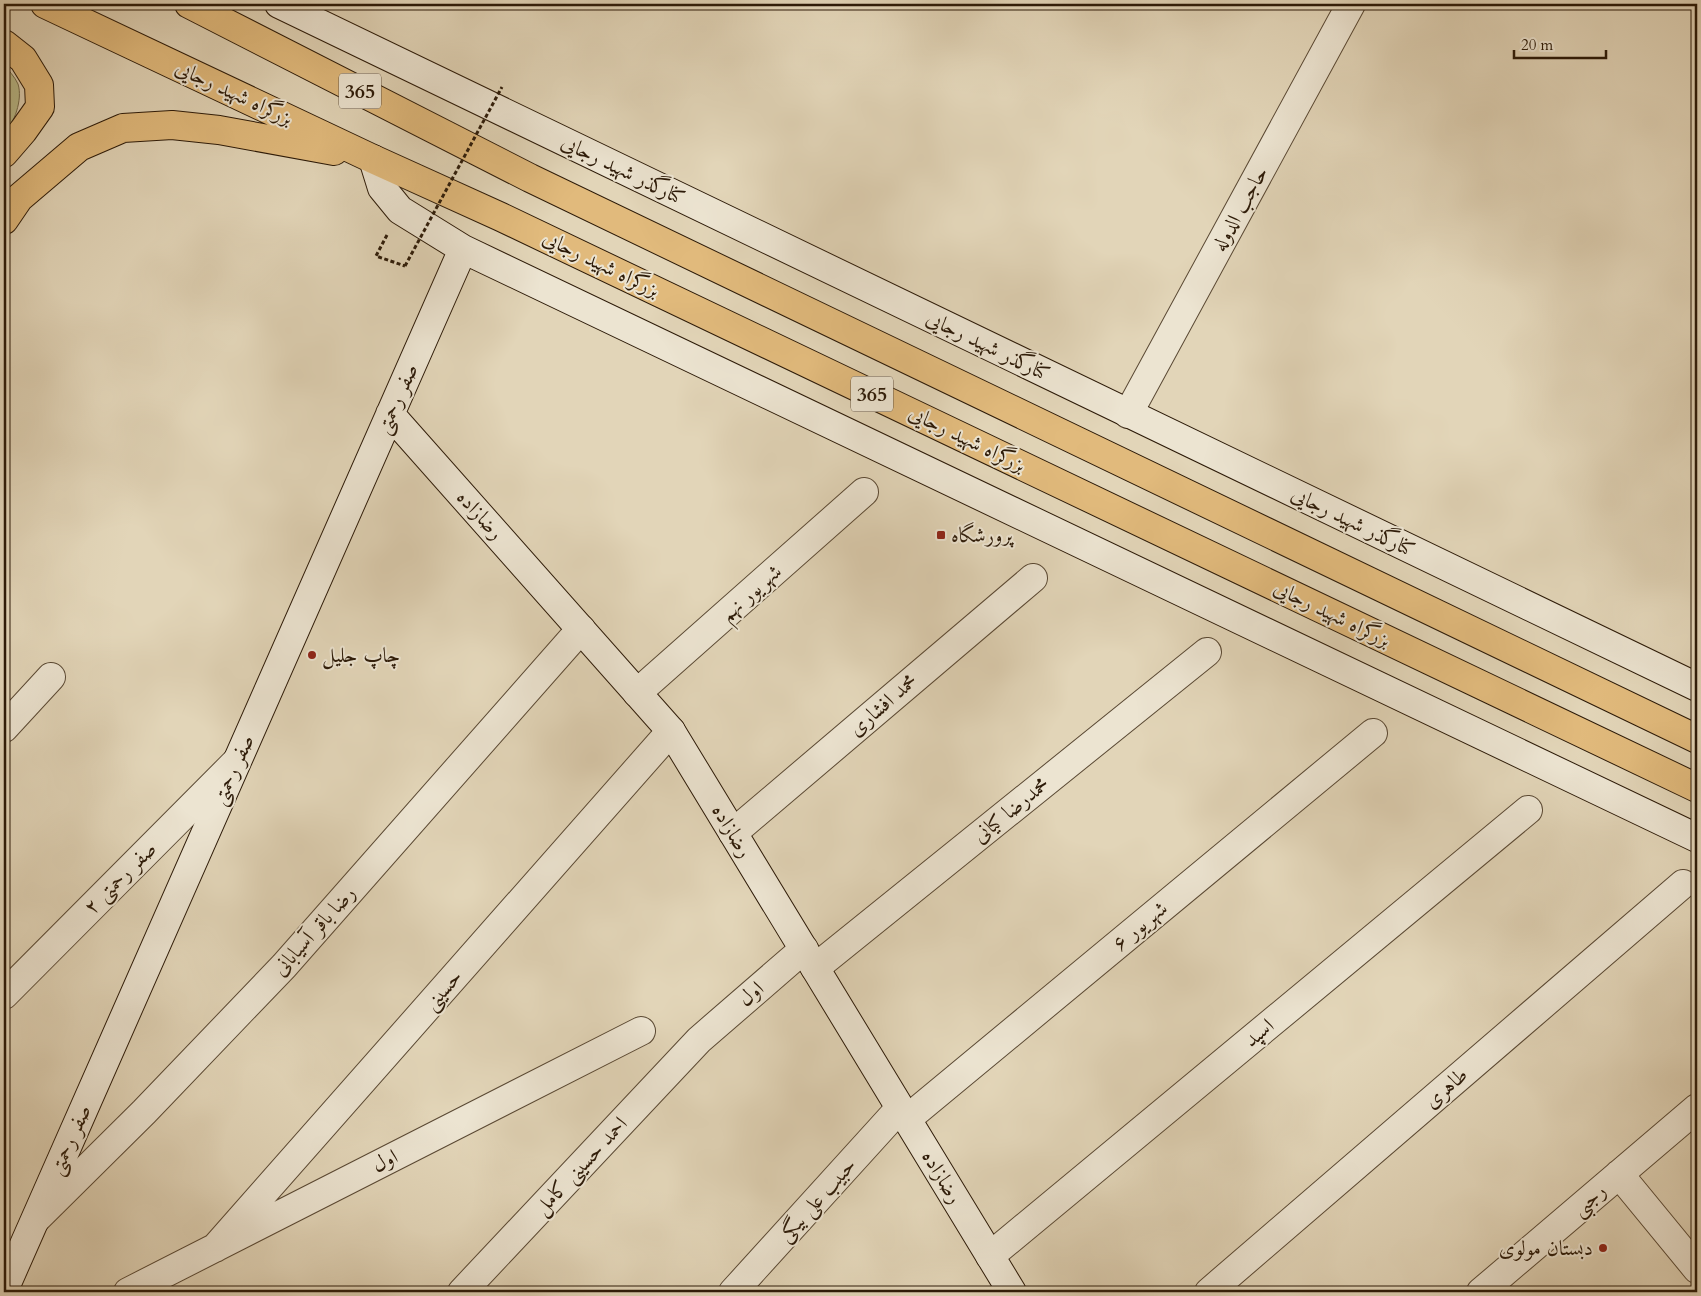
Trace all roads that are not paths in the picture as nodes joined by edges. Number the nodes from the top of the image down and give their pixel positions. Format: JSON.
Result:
{"nodes":[{"id":1,"x":45,"y":4,"type":"edge"},
{"id":2,"x":189,"y":4,"type":"edge"},
{"id":3,"x":279,"y":4,"type":"edge"},
{"id":4,"x":1351,"y":4,"type":"edge"},
{"id":5,"x":4,"y":44,"type":"edge"},
{"id":6,"x":4,"y":153,"type":"edge"},
{"id":7,"x":373,"y":159,"type":"junction"},
{"id":8,"x":4,"y":220,"type":"edge"},
{"id":9,"x":462,"y":249,"type":"junction"},
{"id":10,"x":390,"y":414,"type":"junction"},
{"id":11,"x":1128,"y":414,"type":"junction"},
{"id":12,"x":864,"y":492,"type":"dead end"},
{"id":13,"x":1033,"y":578,"type":"dead end"},
{"id":14,"x":581,"y":629,"type":"junction"},
{"id":15,"x":1207,"y":652,"type":"dead end"},
{"id":16,"x":51,"y":677,"type":"dead end"},
{"id":17,"x":1697,"y":687,"type":"edge"},
{"id":18,"x":637,"y":693,"type":"junction"},
{"id":19,"x":4,"y":728,"type":"edge"},
{"id":20,"x":671,"y":731,"type":"junction"},
{"id":21,"x":1373,"y":733,"type":"dead end"},
{"id":22,"x":1697,"y":739,"type":"edge"},
{"id":23,"x":237,"y":761,"type":"junction"},
{"id":24,"x":1697,"y":788,"type":"edge"},
{"id":25,"x":1528,"y":810,"type":"dead end"},
{"id":26,"x":733,"y":833,"type":"junction"},
{"id":27,"x":1697,"y":838,"type":"edge"},
{"id":28,"x":1683,"y":884,"type":"dead end"},
{"id":29,"x":810,"y":959,"type":"junction"},
{"id":30,"x":4,"y":995,"type":"edge"},
{"id":31,"x":641,"y":1031,"type":"dead end"},
{"id":32,"x":699,"y":1040,"type":"joint"},
{"id":33,"x":1697,"y":1108,"type":"edge"},
{"id":34,"x":904,"y":1113,"type":"junction"},
{"id":35,"x":1619,"y":1174,"type":"junction"},
{"id":36,"x":34,"y":1220,"type":"junction"},
{"id":37,"x":215,"y":1248,"type":"junction"},
{"id":38,"x":990,"y":1256,"type":"junction"},
{"id":39,"x":1697,"y":1269,"type":"edge"},
{"id":40,"x":4,"y":1290,"type":"edge"},
{"id":41,"x":128,"y":1292,"type":"edge"},
{"id":42,"x":462,"y":1292,"type":"edge"},
{"id":43,"x":733,"y":1292,"type":"edge"},
{"id":44,"x":1012,"y":1292,"type":"edge"},
{"id":45,"x":1209,"y":1292,"type":"edge"},
{"id":46,"x":1481,"y":1292,"type":"edge"}],
"edges":[{"from":1,"to":7,"type":"highway","name":"بزرگراه شهید رجایی","number":"365"},
{"from":2,"to":22,"type":"highway","number":"365"},
{"from":3,"to":11,"type":"street","name":"کنارگذر شهید رجایی"},
{"from":4,"to":11,"type":"street","name":"حاجب الدوله"},
{"from":5,"to":6,"type":"highway"},
{"from":7,"to":8,"type":"highway"},
{"from":7,"to":9,"type":"street"},
{"from":7,"to":24,"type":"highway","name":"بزرگراه شهید رجایی","number":"365"},
{"from":9,"to":10,"type":"street","name":"صفر رحمتی"},
{"from":9,"to":27,"type":"street"},
{"from":10,"to":14,"type":"street","name":"رضازاده"},
{"from":10,"to":23,"type":"street","name":"صفر رحمتی"},
{"from":11,"to":17,"type":"street","name":"کنارگذر شهید رجایی"},
{"from":12,"to":18,"type":"street","name":"شهریور نهم"},
{"from":13,"to":26,"type":"street","name":"محمد افشاری"},
{"from":14,"to":18,"type":"street","name":"رضازاده"},
{"from":14,"to":36,"type":"street","name":"رضا باقر آسیابانی"},
{"from":15,"to":29,"type":"street","name":"محمدرضا کیانی"},
{"from":16,"to":19,"type":"street"},
{"from":18,"to":20,"type":"street","name":"رضازاده"},
{"from":20,"to":26,"type":"street","name":"رضازاده"},
{"from":20,"to":37,"type":"street","name":"حسینی"},
{"from":21,"to":34,"type":"street","name":"شهریور ۶"},
{"from":23,"to":30,"type":"street","name":"صفر رحمتی ۲"},
{"from":23,"to":36,"type":"street","name":"صفر رحمتی"},
{"from":25,"to":38,"type":"street","name":"اسپد"},
{"from":26,"to":29,"type":"street","name":"رضازاده"},
{"from":28,"to":45,"type":"street","name":"طاهری"},
{"from":29,"to":32,"type":"street","name":"اول"},
{"from":29,"to":34,"type":"street","name":"رضازاده"},
{"from":31,"to":37,"type":"street","name":"اول"},
{"from":32,"to":42,"type":"street","name":"احمد حسینی کامل"},
{"from":33,"to":35,"type":"street","name":"رجبی"},
{"from":34,"to":38,"type":"street","name":"رضازاده"},
{"from":34,"to":43,"type":"street","name":"حبیب علی بیگی"},
{"from":35,"to":39,"type":"street"},
{"from":35,"to":46,"type":"street","name":"رجبی"},
{"from":36,"to":40,"type":"street","name":"صفر رحمتی"},
{"from":37,"to":41,"type":"street","name":"اول"},
{"from":38,"to":44,"type":"street","name":"رضازاده"}]}
